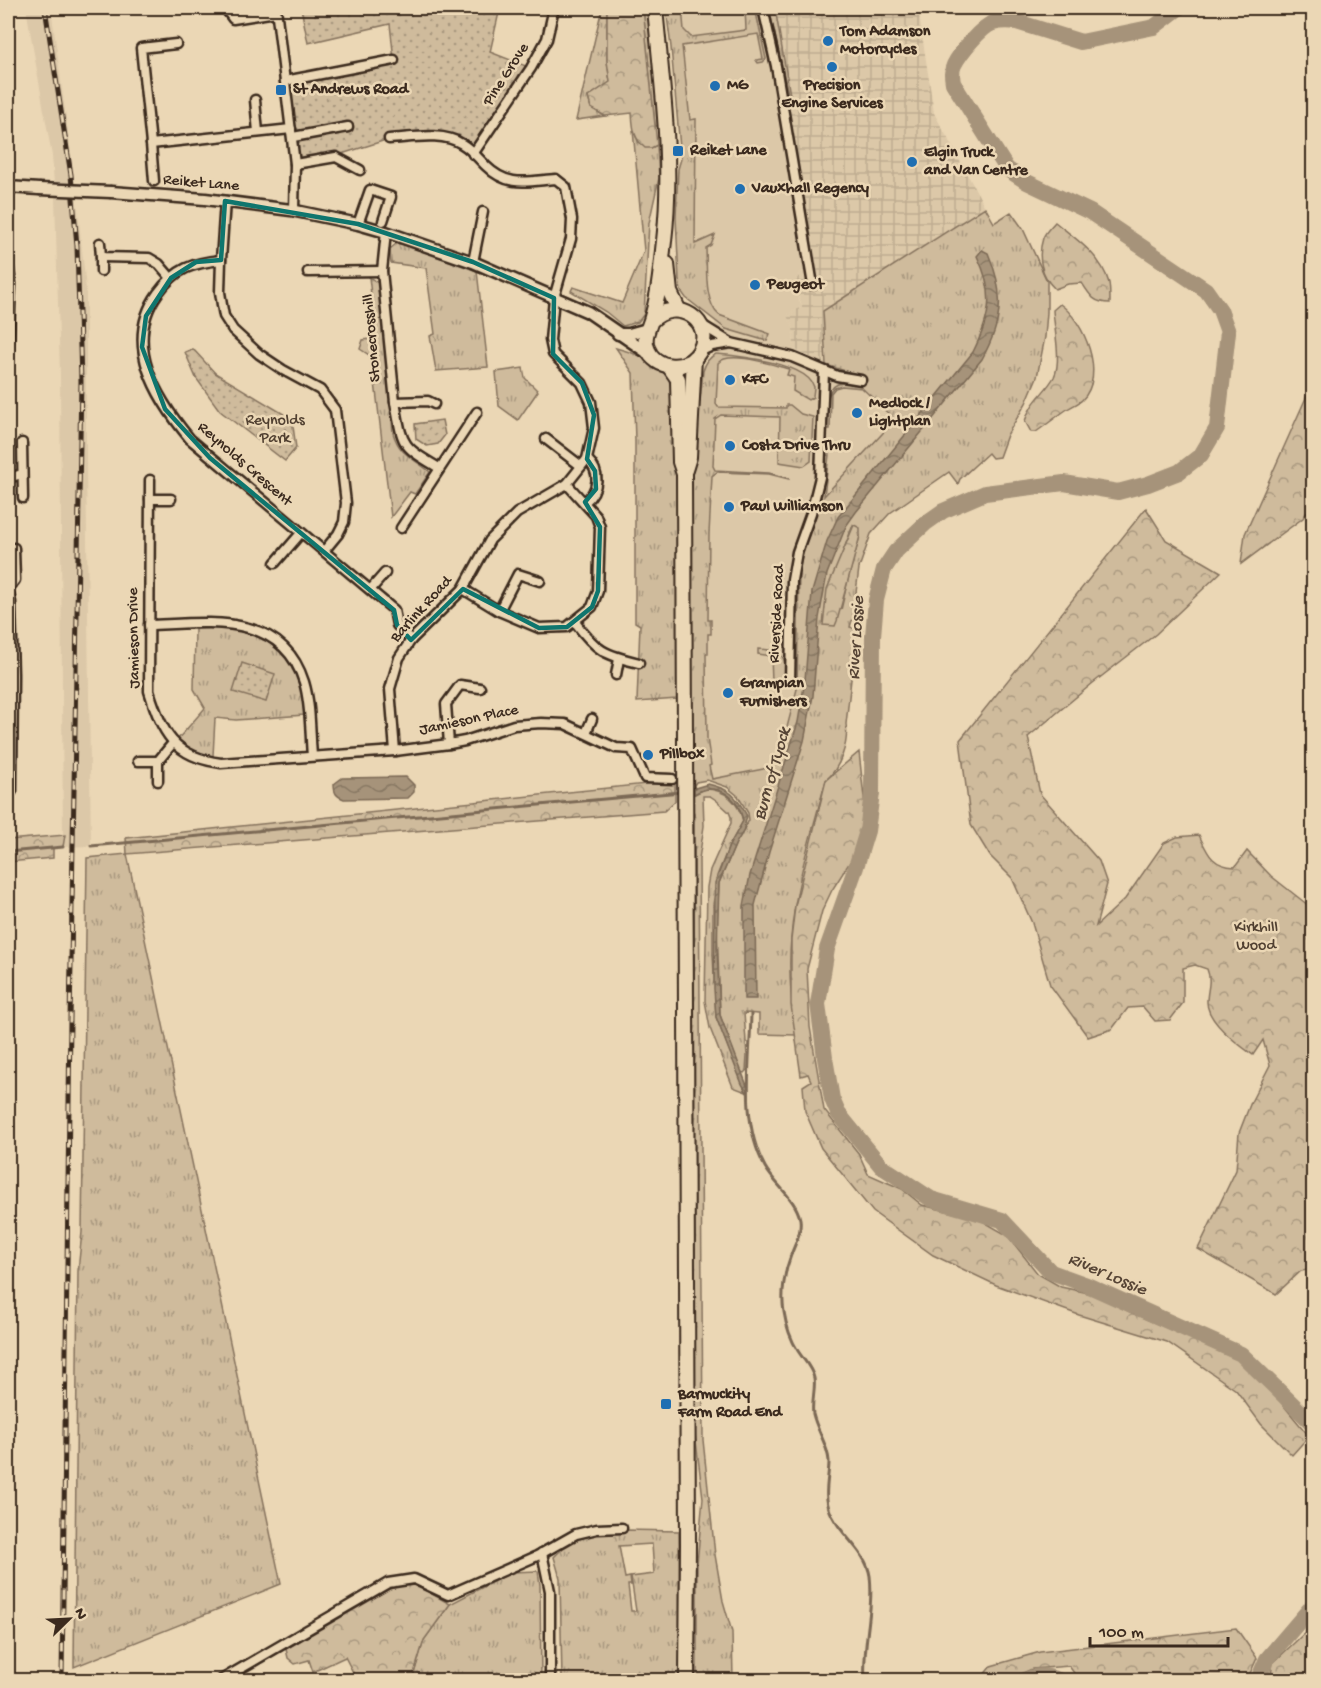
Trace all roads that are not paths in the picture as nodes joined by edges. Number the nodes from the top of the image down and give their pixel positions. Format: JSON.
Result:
{"nodes":[{"id":1,"x":225,"y":8,"type":"edge"},
{"id":2,"x":554,"y":8,"type":"edge"},
{"id":3,"x":655,"y":8,"type":"edge"},
{"id":4,"x":763,"y":8,"type":"edge"},
{"id":5,"x":276,"y":10,"type":"edge"},
{"id":6,"x":176,"y":44,"type":"dead end"},
{"id":7,"x":394,"y":60,"type":"dead end"},
{"id":8,"x":285,"y":81,"type":"junction"},
{"id":9,"x":255,"y":100,"type":"dead end"},
{"id":10,"x":348,"y":127,"type":"dead end"},
{"id":11,"x":258,"y":132,"type":"junction"},
{"id":12,"x":292,"y":133,"type":"junction"},
{"id":13,"x":389,"y":139,"type":"dead end"},
{"id":14,"x":152,"y":144,"type":"junction"},
{"id":15,"x":473,"y":154,"type":"junction"},
{"id":16,"x":295,"y":164,"type":"junction"},
{"id":17,"x":360,"y":170,"type":"dead end"},
{"id":18,"x":154,"y":181,"type":"dead end"},
{"id":19,"x":8,"y":187,"type":"edge"},
{"id":20,"x":225,"y":201,"type":"junction"},
{"id":21,"x":294,"y":210,"type":"junction"},
{"id":22,"x":483,"y":212,"type":"dead end"},
{"id":23,"x":358,"y":224,"type":"junction"},
{"id":24,"x":385,"y":227,"type":"junction"},
{"id":25,"x":665,"y":232,"type":"junction"},
{"id":26,"x":100,"y":243,"type":"dead end"},
{"id":27,"x":101,"y":257,"type":"junction"},
{"id":28,"x":221,"y":260,"type":"junction"},
{"id":29,"x":473,"y":262,"type":"junction"},
{"id":30,"x":8,"y":263,"type":"edge"},
{"id":31,"x":382,"y":271,"type":"junction"},
{"id":32,"x":101,"y":272,"type":"dead end"},
{"id":33,"x":308,"y":272,"type":"dead end"},
{"id":34,"x":171,"y":278,"type":"junction"},
{"id":35,"x":813,"y":285,"type":"dead end"},
{"id":36,"x":554,"y":298,"type":"junction"},
{"id":37,"x":678,"y":309,"type":"junction"},
{"id":38,"x":698,"y":322,"type":"junction"},
{"id":39,"x":649,"y":325,"type":"junction"},
{"id":40,"x":618,"y":334,"type":"junction"},
{"id":41,"x":731,"y":343,"type":"junction"},
{"id":42,"x":696,"y":355,"type":"junction"},
{"id":43,"x":652,"y":356,"type":"junction"},
{"id":44,"x":8,"y":357,"type":"edge"},
{"id":45,"x":669,"y":366,"type":"junction"},
{"id":46,"x":824,"y":371,"type":"junction"},
{"id":47,"x":861,"y":380,"type":"dead end"},
{"id":48,"x":395,"y":402,"type":"junction"},
{"id":49,"x":434,"y":404,"type":"dead end"},
{"id":50,"x":477,"y":412,"type":"dead end"},
{"id":51,"x":546,"y":439,"type":"dead end"},
{"id":52,"x":22,"y":443,"type":"dead end"},
{"id":53,"x":584,"y":462,"type":"junction"},
{"id":54,"x":439,"y":468,"type":"junction"},
{"id":55,"x":22,"y":474,"type":"junction"},
{"id":56,"x":684,"y":474,"type":"junction"},
{"id":57,"x":8,"y":478,"type":"edge"},
{"id":58,"x":150,"y":480,"type":"dead end"},
{"id":59,"x":567,"y":484,"type":"junction"},
{"id":60,"x":23,"y":498,"type":"dead end"},
{"id":61,"x":150,"y":499,"type":"junction"},
{"id":62,"x":171,"y":499,"type":"dead end"},
{"id":63,"x":585,"y":502,"type":"junction"},
{"id":64,"x":401,"y":528,"type":"dead end"},
{"id":65,"x":301,"y":533,"type":"junction"},
{"id":66,"x":14,"y":548,"type":"dead end"},
{"id":67,"x":324,"y":551,"type":"junction"},
{"id":68,"x":275,"y":562,"type":"dead end"},
{"id":69,"x":385,"y":573,"type":"dead end"},
{"id":70,"x":540,"y":581,"type":"dead end"},
{"id":71,"x":371,"y":589,"type":"junction"},
{"id":72,"x":463,"y":589,"type":"junction"},
{"id":73,"x":8,"y":590,"type":"edge"},
{"id":74,"x":500,"y":611,"type":"junction"},
{"id":75,"x":575,"y":622,"type":"junction"},
{"id":76,"x":149,"y":624,"type":"junction"},
{"id":77,"x":411,"y":640,"type":"junction"},
{"id":78,"x":619,"y":659,"type":"junction"},
{"id":79,"x":639,"y":663,"type":"dead end"},
{"id":80,"x":10,"y":675,"type":"edge"},
{"id":81,"x":615,"y":675,"type":"dead end"},
{"id":82,"x":790,"y":681,"type":"dead end"},
{"id":83,"x":480,"y":688,"type":"dead end"},
{"id":84,"x":592,"y":719,"type":"dead end"},
{"id":85,"x":586,"y":733,"type":"junction"},
{"id":86,"x":173,"y":743,"type":"junction"},
{"id":87,"x":449,"y":744,"type":"junction"},
{"id":88,"x":396,"y":751,"type":"junction"},
{"id":89,"x":312,"y":756,"type":"junction"},
{"id":90,"x":158,"y":760,"type":"junction"},
{"id":91,"x":138,"y":761,"type":"dead end"},
{"id":92,"x":9,"y":767,"type":"edge"},
{"id":93,"x":158,"y":781,"type":"dead end"},
{"id":94,"x":680,"y":786,"type":"junction"},
{"id":95,"x":12,"y":791,"type":"dead end"},
{"id":96,"x":621,"y":1528,"type":"dead end"},
{"id":97,"x":542,"y":1552,"type":"junction"},
{"id":98,"x":221,"y":1680,"type":"edge"},
{"id":99,"x":550,"y":1680,"type":"edge"},
{"id":100,"x":687,"y":1680,"type":"edge"}],
"edges":[{"from":1,"to":5,"type":"street"},
{"from":2,"to":15,"type":"street","name":"Pine Grove"},
{"from":3,"to":25,"type":"highway"},
{"from":4,"to":35,"type":"street"},
{"from":5,"to":8,"type":"street"},
{"from":6,"to":14,"type":"street"},
{"from":7,"to":8,"type":"street"},
{"from":8,"to":12,"type":"street"},
{"from":9,"to":11,"type":"street"},
{"from":10,"to":12,"type":"street"},
{"from":11,"to":12,"type":"street"},
{"from":11,"to":14,"type":"street"},
{"from":12,"to":16,"type":"street"},
{"from":13,"to":15,"type":"street"},
{"from":14,"to":18,"type":"street"},
{"from":15,"to":36,"type":"street"},
{"from":16,"to":17,"type":"street"},
{"from":16,"to":21,"type":"street"},
{"from":19,"to":20,"type":"street","name":"Reiket Lane","bridge":true},
{"from":20,"to":21,"type":"street","name":"Reiket Lane"},
{"from":20,"to":28,"type":"street"},
{"from":21,"to":23,"type":"street","name":"Reiket Lane"},
{"from":22,"to":29,"type":"street"},
{"from":23,"to":24,"type":"street","name":"Reiket Lane"},
{"from":23,"to":24,"type":"street","name":"Stonecrosshill"},
{"from":24,"to":29,"type":"street","name":"Reiket Lane"},
{"from":24,"to":31,"type":"street","name":"Stonecrosshill"},
{"from":25,"to":37,"type":"highway"},
{"from":25,"to":39,"type":"highway"},
{"from":26,"to":27,"type":"street"},
{"from":27,"to":32,"type":"street"},
{"from":27,"to":34,"type":"street"},
{"from":28,"to":34,"type":"street","name":"Reynolds Crescent"},
{"from":28,"to":67,"type":"street"},
{"from":29,"to":36,"type":"street","name":"Reiket Lane"},
{"from":30,"to":44,"type":"street"},
{"from":31,"to":33,"type":"street","name":"Stonecrosshill"},
{"from":31,"to":48,"type":"street","name":"Stonecrosshill"},
{"from":34,"to":65,"type":"street","name":"Reynolds Crescent"},
{"from":36,"to":40,"type":"street","name":"Reiket Lane"},
{"from":36,"to":53,"type":"street","name":"Barlink Road"},
{"from":37,"to":38,"type":"highway"},
{"from":37,"to":39,"type":"highway"},
{"from":38,"to":41,"type":"street"},
{"from":38,"to":42,"type":"highway"},
{"from":39,"to":40,"type":"street"},
{"from":39,"to":43,"type":"highway"},
{"from":40,"to":43,"type":"street","name":"Reiket Lane"},
{"from":41,"to":42,"type":"street"},
{"from":41,"to":46,"type":"street"},
{"from":42,"to":45,"type":"highway"},
{"from":42,"to":56,"type":"highway"},
{"from":43,"to":45,"type":"highway"},
{"from":45,"to":56,"type":"highway"},
{"from":46,"to":47,"type":"street"},
{"from":46,"to":82,"type":"street","name":"Riverside Road"},
{"from":48,"to":49,"type":"street","name":"Stonecrosshill"},
{"from":48,"to":54,"type":"street","name":"Stonecrosshill"},
{"from":50,"to":54,"type":"street"},
{"from":51,"to":53,"type":"street"},
{"from":52,"to":55,"type":"street"},
{"from":53,"to":59,"type":"street","name":"Barlink Road"},
{"from":53,"to":63,"type":"street"},
{"from":54,"to":64,"type":"street"},
{"from":55,"to":57,"type":"street"},
{"from":55,"to":60,"type":"street"},
{"from":56,"to":94,"type":"highway"},
{"from":58,"to":61,"type":"street","name":"Jamieson Drive"},
{"from":59,"to":63,"type":"street"},
{"from":59,"to":72,"type":"street","name":"Barlink Road"},
{"from":61,"to":62,"type":"street"},
{"from":61,"to":76,"type":"street","name":"Jamieson Drive"},
{"from":63,"to":75,"type":"street"},
{"from":65,"to":67,"type":"street","name":"Reynolds Crescent"},
{"from":65,"to":68,"type":"street"},
{"from":66,"to":73,"type":"street"},
{"from":67,"to":71,"type":"street","name":"Reynolds Crescent"},
{"from":69,"to":71,"type":"street"},
{"from":70,"to":74,"type":"street"},
{"from":71,"to":77,"type":"street","name":"Reynolds Crescent"},
{"from":72,"to":74,"type":"street"},
{"from":72,"to":77,"type":"street","name":"Barlink Road"},
{"from":73,"to":80,"type":"street"},
{"from":74,"to":75,"type":"street"},
{"from":75,"to":78,"type":"street"},
{"from":76,"to":86,"type":"street","name":"Jamieson Drive"},
{"from":76,"to":89,"type":"street"},
{"from":77,"to":88,"type":"street","name":"Barlink Road"},
{"from":78,"to":79,"type":"street"},
{"from":78,"to":81,"type":"street"},
{"from":80,"to":92,"type":"street"},
{"from":83,"to":87,"type":"street"},
{"from":84,"to":85,"type":"street"},
{"from":85,"to":87,"type":"street","name":"Jamieson Place"},
{"from":85,"to":94,"type":"street","name":"Jamieson Place"},
{"from":86,"to":89,"type":"street","name":"Jamieson Drive"},
{"from":86,"to":90,"type":"street"},
{"from":87,"to":88,"type":"street","name":"Jamieson Place"},
{"from":88,"to":89,"type":"street","name":"Jamieson Drive"},
{"from":90,"to":91,"type":"street"},
{"from":90,"to":93,"type":"street"},
{"from":92,"to":95,"type":"street"},
{"from":94,"to":100,"type":"highway"},
{"from":96,"to":97,"type":"street"},
{"from":97,"to":98,"type":"street"},
{"from":97,"to":99,"type":"street"}]}
